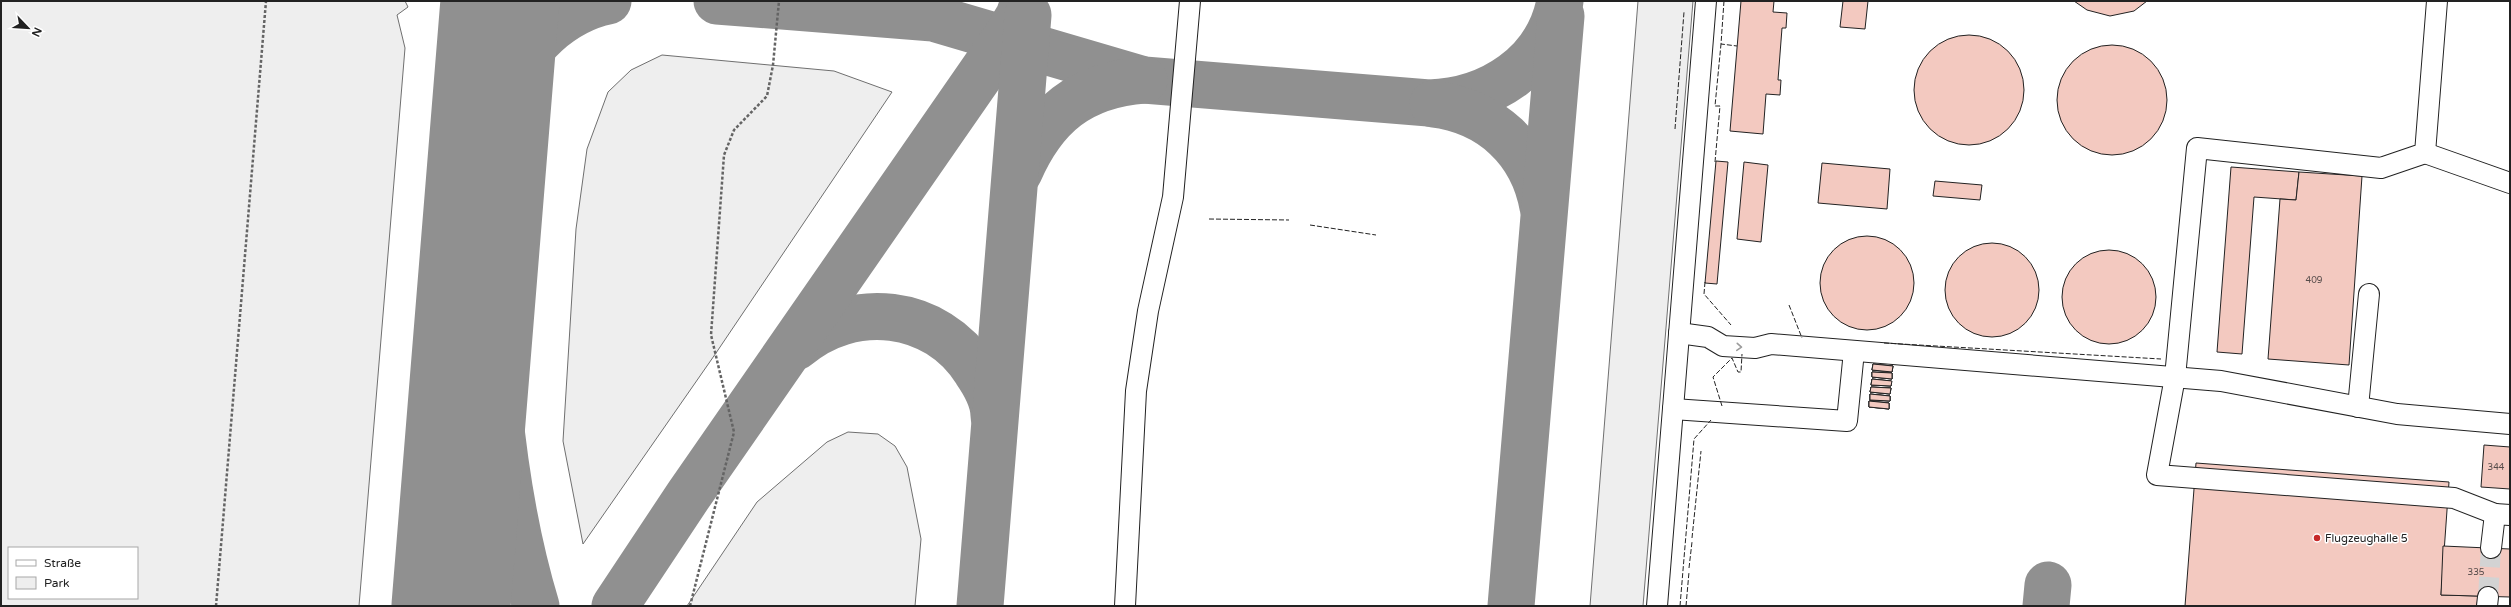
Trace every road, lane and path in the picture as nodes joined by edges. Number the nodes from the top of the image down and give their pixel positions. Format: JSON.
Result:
{"nodes":[{"id":1,"x":266,"y":1,"type":"edge"},
{"id":2,"x":779,"y":1,"type":"edge"},
{"id":3,"x":1190,"y":1,"type":"edge"},
{"id":4,"x":1706,"y":1,"type":"edge"},
{"id":5,"x":2437,"y":1,"type":"edge"},
{"id":6,"x":2425,"y":153,"type":"junction"},
{"id":7,"x":2510,"y":183,"type":"edge"},
{"id":8,"x":2369,"y":294,"type":"dead end"},
{"id":9,"x":1679,"y":334,"type":"junction"},
{"id":10,"x":1854,"y":350,"type":"junction"},
{"id":11,"x":2175,"y":377,"type":"junction"},
{"id":12,"x":2358,"y":407,"type":"junction"},
{"id":13,"x":1672,"y":409,"type":"junction"},
{"id":14,"x":2510,"y":424,"type":"edge"},
{"id":15,"x":2502,"y":515,"type":"edge"},
{"id":16,"x":2491,"y":548,"type":"tunnel mouth"},
{"id":17,"x":216,"y":606,"type":"edge"},
{"id":18,"x":690,"y":606,"type":"edge"},
{"id":19,"x":1124,"y":606,"type":"edge"},
{"id":20,"x":1656,"y":606,"type":"edge"}],
"edges":[{"from":1,"to":17,"type":"path"},
{"from":2,"to":18,"type":"path"},
{"from":3,"to":19,"type":"lane"},
{"from":4,"to":9,"type":"lane"},
{"from":5,"to":6,"type":"lane"},
{"from":6,"to":7,"type":"lane"},
{"from":6,"to":11,"type":"lane"},
{"from":8,"to":12,"type":"lane"},
{"from":9,"to":10,"type":"lane"},
{"from":9,"to":13,"type":"lane"},
{"from":10,"to":11,"type":"lane"},
{"from":10,"to":13,"type":"lane"},
{"from":11,"to":12,"type":"lane"},
{"from":11,"to":15,"type":"lane"},
{"from":12,"to":14,"type":"lane"},
{"from":13,"to":20,"type":"lane"},
{"from":15,"to":16,"type":"lane"}]}
